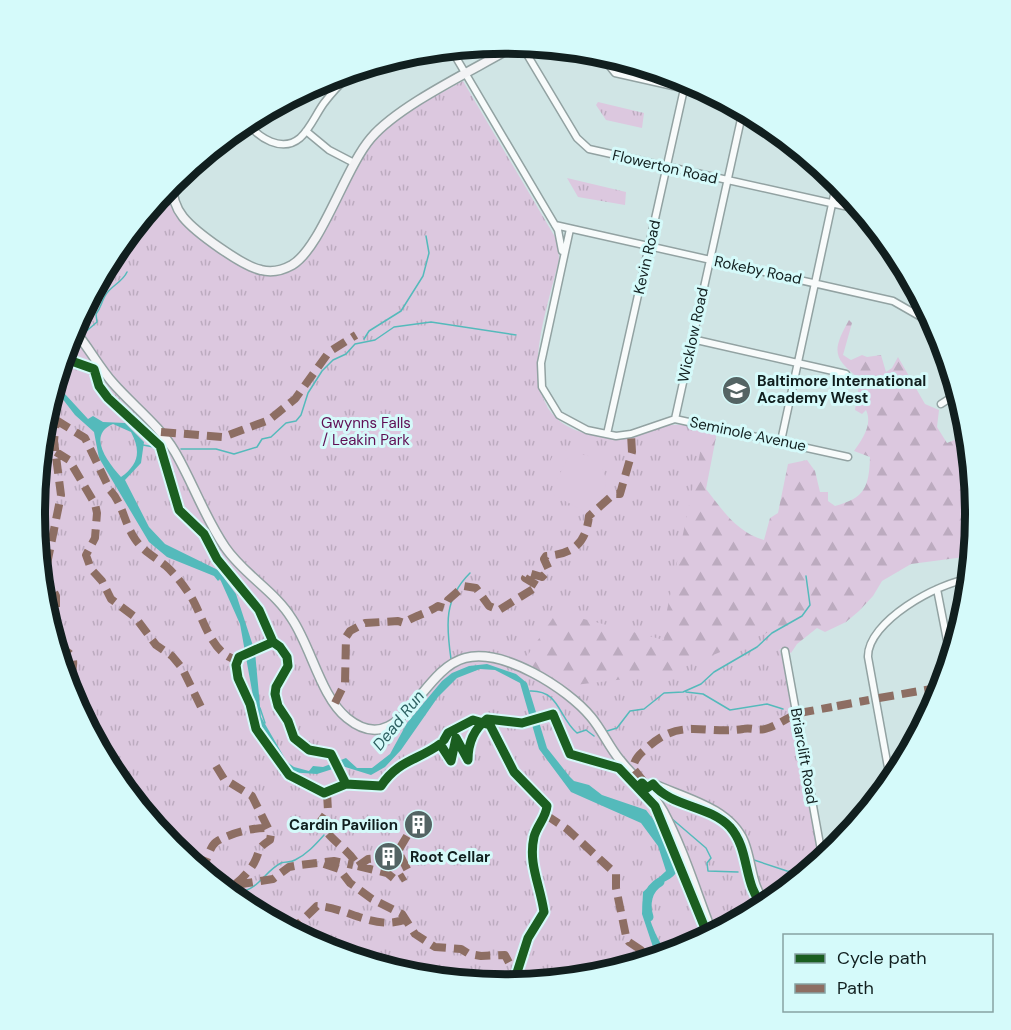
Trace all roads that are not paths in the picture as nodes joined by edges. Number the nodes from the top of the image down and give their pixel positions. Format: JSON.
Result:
{"nodes":[{"id":1,"x":500,"y":54,"type":"edge"},
{"id":2,"x":527,"y":55,"type":"edge"},
{"id":3,"x":456,"y":57,"type":"edge"},
{"id":4,"x":610,"y":66,"type":"edge"},
{"id":5,"x":466,"y":74,"type":"junction"},
{"id":6,"x":668,"y":85,"type":"edge"},
{"id":7,"x":338,"y":86,"type":"edge"},
{"id":8,"x":683,"y":91,"type":"edge"},
{"id":9,"x":741,"y":119,"type":"edge"},
{"id":10,"x":254,"y":129,"type":"edge"},
{"id":11,"x":306,"y":131,"type":"junction"},
{"id":12,"x":354,"y":163,"type":"junction"},
{"id":13,"x":667,"y":168,"type":"junction"},
{"id":14,"x":727,"y":181,"type":"junction"},
{"id":15,"x":834,"y":193,"type":"edge"},
{"id":16,"x":174,"y":195,"type":"edge"},
{"id":17,"x":832,"y":204,"type":"junction"},
{"id":18,"x":848,"y":207,"type":"edge"},
{"id":19,"x":555,"y":225,"type":"junction"},
{"id":20,"x":570,"y":230,"type":"junction"},
{"id":21,"x":649,"y":246,"type":"junction"},
{"id":22,"x":562,"y":257,"type":"junction"},
{"id":23,"x":710,"y":260,"type":"junction"},
{"id":24,"x":815,"y":283,"type":"junction"},
{"id":25,"x":923,"y":320,"type":"edge"},
{"id":26,"x":80,"y":338,"type":"edge"},
{"id":27,"x":692,"y":339,"type":"junction"},
{"id":28,"x":798,"y":362,"type":"junction"},
{"id":29,"x":846,"y":374,"type":"dead end"},
{"id":30,"x":950,"y":398,"type":"edge"},
{"id":31,"x":941,"y":404,"type":"dead end"},
{"id":32,"x":675,"y":419,"type":"junction"},
{"id":33,"x":607,"y":434,"type":"junction"},
{"id":34,"x":781,"y":441,"type":"junction"},
{"id":35,"x":848,"y":457,"type":"dead end"},
{"id":36,"x":961,"y":582,"type":"edge"},
{"id":37,"x":937,"y":589,"type":"junction"},
{"id":38,"x":948,"y":643,"type":"edge"},
{"id":39,"x":784,"y":651,"type":"dead end"},
{"id":40,"x":889,"y":770,"type":"edge"},
{"id":41,"x":648,"y":786,"type":"junction"},
{"id":42,"x":821,"y":850,"type":"edge"},
{"id":43,"x":762,"y":898,"type":"edge"},
{"id":44,"x":710,"y":927,"type":"edge"}],
"edges":[{"from":1,"to":5,"type":"street"},
{"from":2,"to":13,"type":"street","name":"Flowerton Road"},
{"from":3,"to":5,"type":"street"},
{"from":4,"to":6,"type":"street"},
{"from":5,"to":12,"type":"street"},
{"from":5,"to":19,"type":"street"},
{"from":7,"to":11,"type":"street"},
{"from":8,"to":13,"type":"street","name":"Kevin Road"},
{"from":9,"to":14,"type":"street","name":"Wicklow Road"},
{"from":10,"to":11,"type":"street"},
{"from":11,"to":12,"type":"street"},
{"from":12,"to":16,"type":"street"},
{"from":13,"to":14,"type":"street","name":"Flowerton Road"},
{"from":13,"to":21,"type":"street","name":"Kevin Road"},
{"from":14,"to":17,"type":"street","name":"Flowerton Road"},
{"from":14,"to":23,"type":"street","name":"Wicklow Road"},
{"from":15,"to":17,"type":"street"},
{"from":17,"to":18,"type":"street","name":"Flowerton Road"},
{"from":17,"to":24,"type":"street"},
{"from":19,"to":20,"type":"street","name":"Rokeby Road"},
{"from":19,"to":22,"type":"street"},
{"from":20,"to":21,"type":"street","name":"Rokeby Road"},
{"from":20,"to":22,"type":"street","name":"Seminole Avenue"},
{"from":21,"to":23,"type":"street","name":"Rokeby Road"},
{"from":21,"to":33,"type":"street","name":"Kevin Road"},
{"from":22,"to":33,"type":"street","name":"Seminole Avenue"},
{"from":23,"to":24,"type":"street","name":"Rokeby Road"},
{"from":23,"to":27,"type":"street","name":"Wicklow Road"},
{"from":24,"to":25,"type":"street","name":"Rokeby Road"},
{"from":24,"to":28,"type":"street"},
{"from":26,"to":41,"type":"street"},
{"from":27,"to":28,"type":"street"},
{"from":27,"to":32,"type":"street","name":"Wicklow Road"},
{"from":28,"to":29,"type":"street"},
{"from":28,"to":34,"type":"street"},
{"from":30,"to":31,"type":"street"},
{"from":32,"to":33,"type":"street","name":"Seminole Avenue"},
{"from":32,"to":34,"type":"street","name":"Seminole Avenue"},
{"from":34,"to":35,"type":"street","name":"Seminole Avenue"},
{"from":36,"to":37,"type":"street"},
{"from":37,"to":38,"type":"street"},
{"from":37,"to":40,"type":"street"},
{"from":39,"to":42,"type":"street","name":"Briarclift Road"},
{"from":41,"to":43,"type":"street"},
{"from":41,"to":44,"type":"street"}]}
